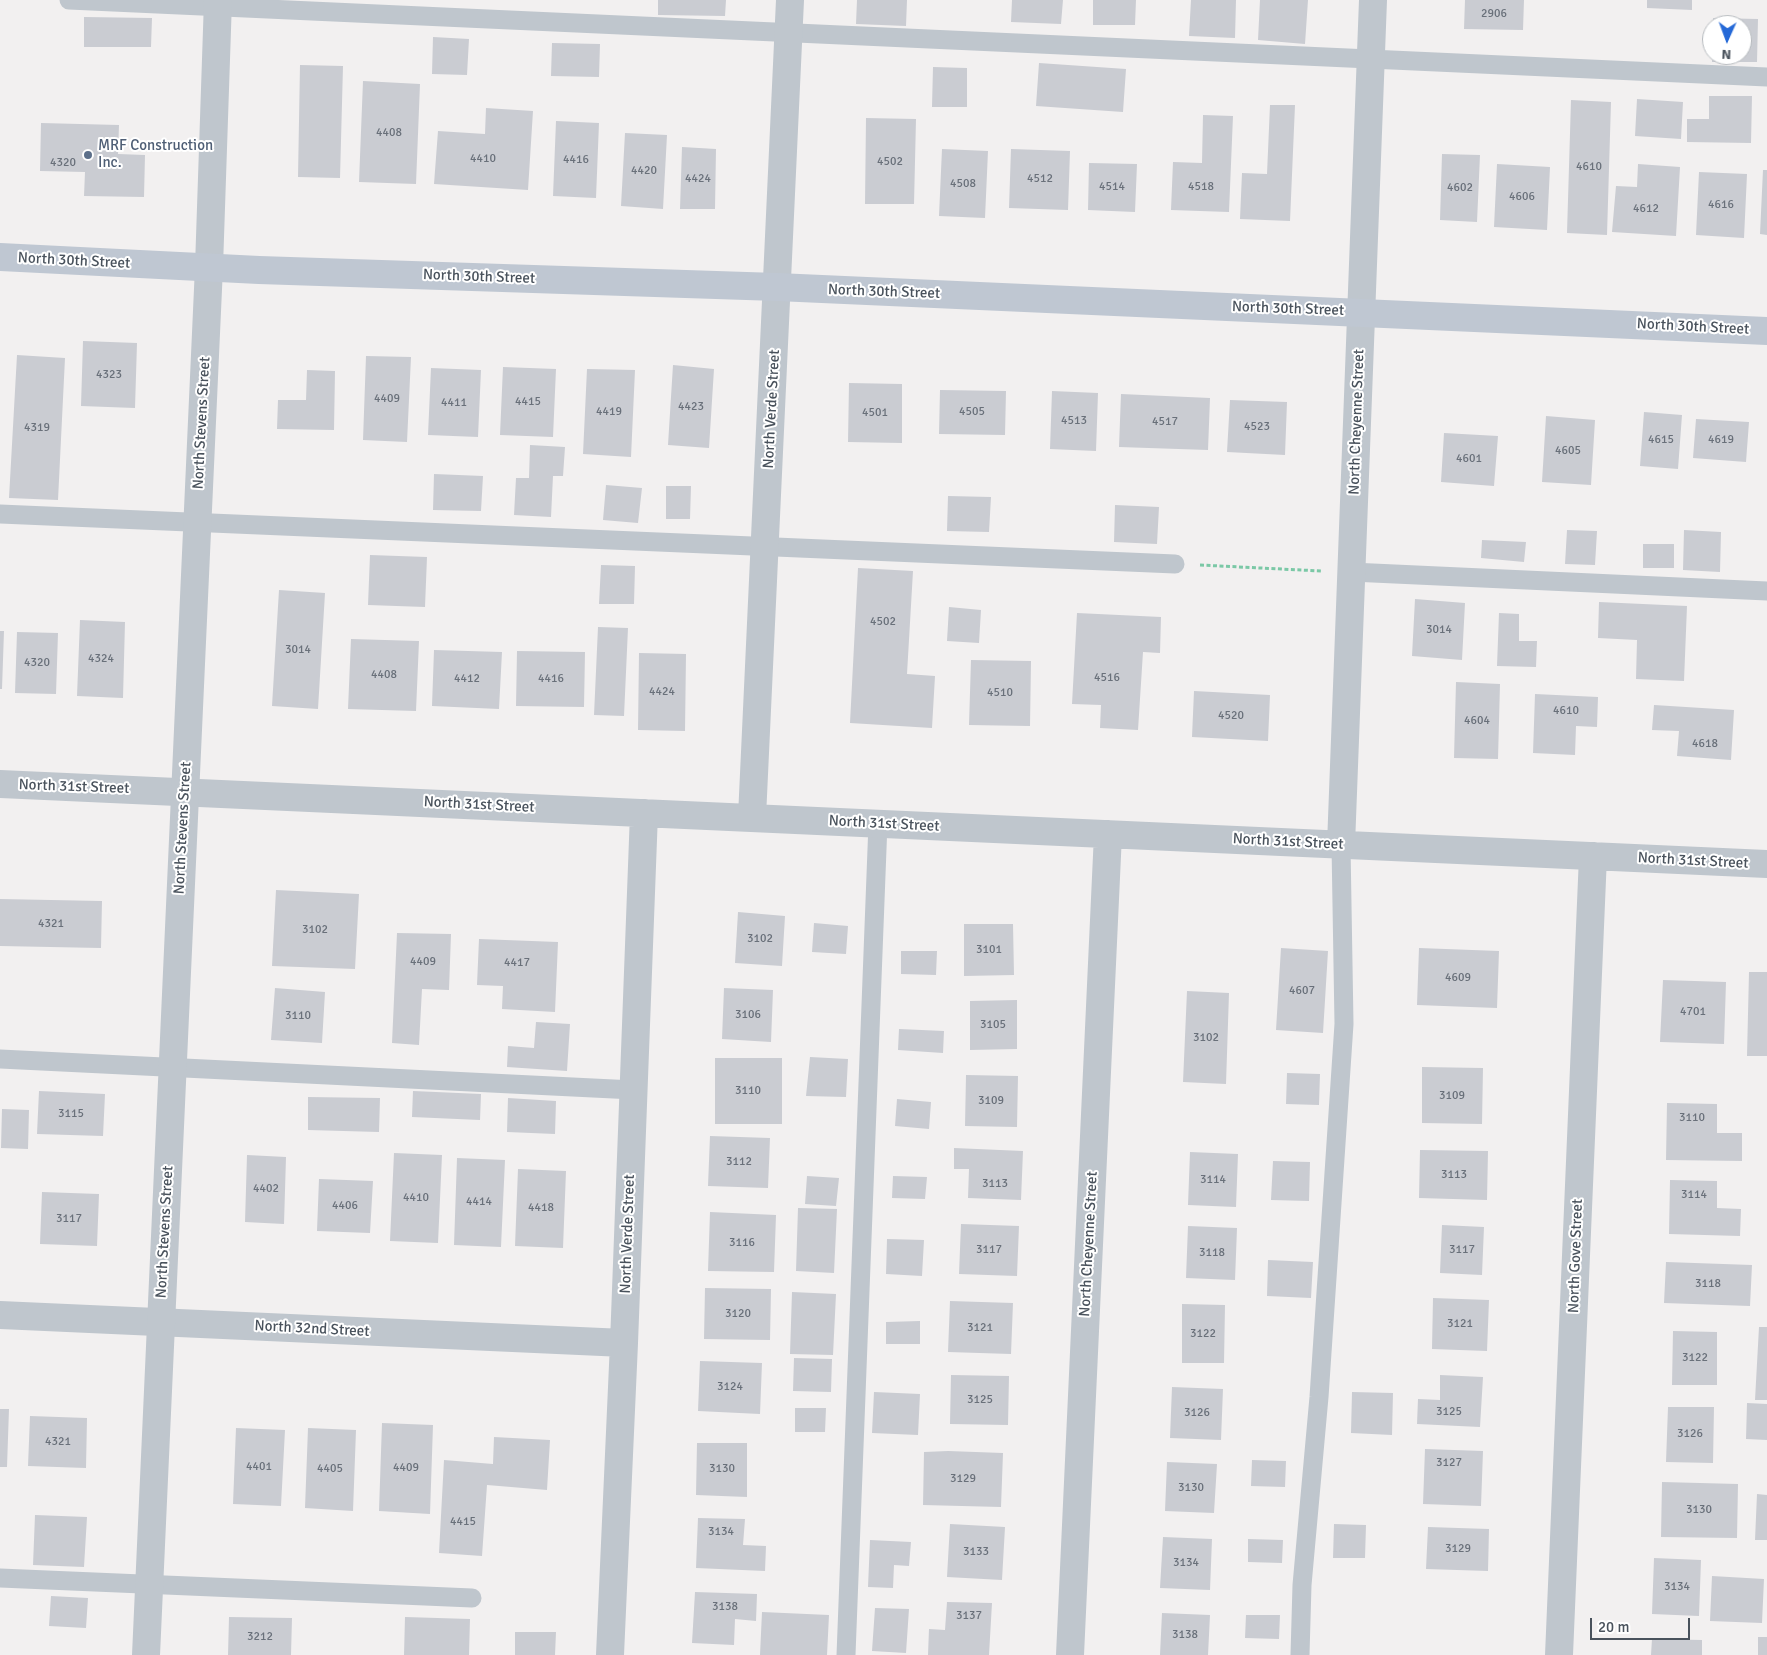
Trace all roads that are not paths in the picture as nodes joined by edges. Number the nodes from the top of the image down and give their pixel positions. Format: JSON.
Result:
{"nodes":[{"id":1,"x":69,"y":0,"type":"edge"},
{"id":2,"x":790,"y":0,"type":"edge"},
{"id":3,"x":1373,"y":0,"type":"edge"},
{"id":4,"x":218,"y":3,"type":"edge"},
{"id":5,"x":789,"y":32,"type":"junction"},
{"id":6,"x":1371,"y":59,"type":"junction"},
{"id":7,"x":1767,"y":77,"type":"edge"},
{"id":8,"x":0,"y":257,"type":"edge"},
{"id":9,"x":209,"y":267,"type":"junction"},
{"id":10,"x":777,"y":287,"type":"junction"},
{"id":11,"x":1361,"y":312,"type":"junction"},
{"id":12,"x":1767,"y":331,"type":"edge"},
{"id":13,"x":0,"y":514,"type":"edge"},
{"id":14,"x":197,"y":522,"type":"junction"},
{"id":15,"x":765,"y":547,"type":"junction"},
{"id":16,"x":1175,"y":564,"type":"road end"},
{"id":17,"x":1352,"y":572,"type":"junction"},
{"id":18,"x":1767,"y":591,"type":"edge"},
{"id":19,"x":0,"y":784,"type":"edge"},
{"id":20,"x":185,"y":792,"type":"junction"},
{"id":21,"x":644,"y":812,"type":"junction"},
{"id":22,"x":752,"y":817,"type":"junction"},
{"id":23,"x":878,"y":824,"type":"junction"},
{"id":24,"x":1108,"y":834,"type":"junction"},
{"id":25,"x":1341,"y":845,"type":"junction"},
{"id":26,"x":1592,"y":856,"type":"junction"},
{"id":27,"x":1767,"y":864,"type":"edge"},
{"id":28,"x":0,"y":1059,"type":"edge"},
{"id":29,"x":172,"y":1066,"type":"junction"},
{"id":30,"x":634,"y":1090,"type":"junction"},
{"id":31,"x":0,"y":1315,"type":"edge"},
{"id":32,"x":161,"y":1322,"type":"junction"},
{"id":33,"x":624,"y":1343,"type":"junction"},
{"id":34,"x":0,"y":1578,"type":"edge"},
{"id":35,"x":149,"y":1583,"type":"junction"},
{"id":36,"x":472,"y":1598,"type":"dead end"},
{"id":37,"x":146,"y":1655,"type":"edge"},
{"id":38,"x":610,"y":1655,"type":"edge"},
{"id":39,"x":846,"y":1655,"type":"edge"},
{"id":40,"x":1070,"y":1655,"type":"edge"},
{"id":41,"x":1300,"y":1655,"type":"edge"},
{"id":42,"x":1559,"y":1655,"type":"edge"}],
"edges":[{"from":1,"to":4,"type":"lane"},
{"from":2,"to":5,"type":"street","name":"North Verde Street"},
{"from":3,"to":6,"type":"street","name":"North Cheyenne Street"},
{"from":4,"to":5,"type":"lane"},
{"from":4,"to":9,"type":"street","name":"North Stevens Street"},
{"from":5,"to":6,"type":"lane"},
{"from":5,"to":10,"type":"street","name":"North Verde Street"},
{"from":6,"to":7,"type":"lane"},
{"from":6,"to":11,"type":"street","name":"North Cheyenne Street"},
{"from":8,"to":9,"type":"main road","name":"North 30th Street"},
{"from":9,"to":10,"type":"main road","name":"North 30th Street"},
{"from":9,"to":14,"type":"street","name":"North Stevens Street"},
{"from":10,"to":11,"type":"main road","name":"North 30th Street"},
{"from":10,"to":15,"type":"street","name":"North Verde Street"},
{"from":11,"to":12,"type":"main road","name":"North 30th Street"},
{"from":11,"to":17,"type":"street","name":"North Cheyenne Street"},
{"from":13,"to":14,"type":"lane"},
{"from":14,"to":15,"type":"lane"},
{"from":14,"to":20,"type":"street","name":"North Stevens Street"},
{"from":15,"to":16,"type":"lane"},
{"from":15,"to":22,"type":"street","name":"North Verde Street"},
{"from":17,"to":18,"type":"lane"},
{"from":17,"to":25,"type":"street","name":"North Cheyenne Street"},
{"from":19,"to":20,"type":"street","name":"North 31st Street"},
{"from":20,"to":21,"type":"street","name":"North 31st Street"},
{"from":20,"to":29,"type":"street","name":"North Stevens Street"},
{"from":21,"to":22,"type":"street","name":"North 31st Street"},
{"from":21,"to":30,"type":"street","name":"North Verde Street"},
{"from":22,"to":23,"type":"street","name":"North 31st Street"},
{"from":23,"to":24,"type":"street","name":"North 31st Street"},
{"from":23,"to":39,"type":"lane"},
{"from":24,"to":25,"type":"street","name":"North 31st Street"},
{"from":24,"to":40,"type":"street","name":"North Cheyenne Street"},
{"from":25,"to":26,"type":"street","name":"North 31st Street"},
{"from":25,"to":41,"type":"lane"},
{"from":26,"to":27,"type":"street","name":"North 31st Street"},
{"from":26,"to":42,"type":"street","name":"North Gove Street"},
{"from":28,"to":29,"type":"lane"},
{"from":29,"to":30,"type":"lane"},
{"from":29,"to":32,"type":"street","name":"North Stevens Street"},
{"from":30,"to":33,"type":"street","name":"North Verde Street"},
{"from":31,"to":32,"type":"street","name":"North 32nd Street"},
{"from":32,"to":33,"type":"street","name":"North 32nd Street"},
{"from":32,"to":35,"type":"street","name":"North Stevens Street"},
{"from":33,"to":38,"type":"street","name":"North Verde Street"},
{"from":34,"to":35,"type":"lane"},
{"from":35,"to":36,"type":"lane"},
{"from":35,"to":37,"type":"street","name":"North Stevens Street"}]}
